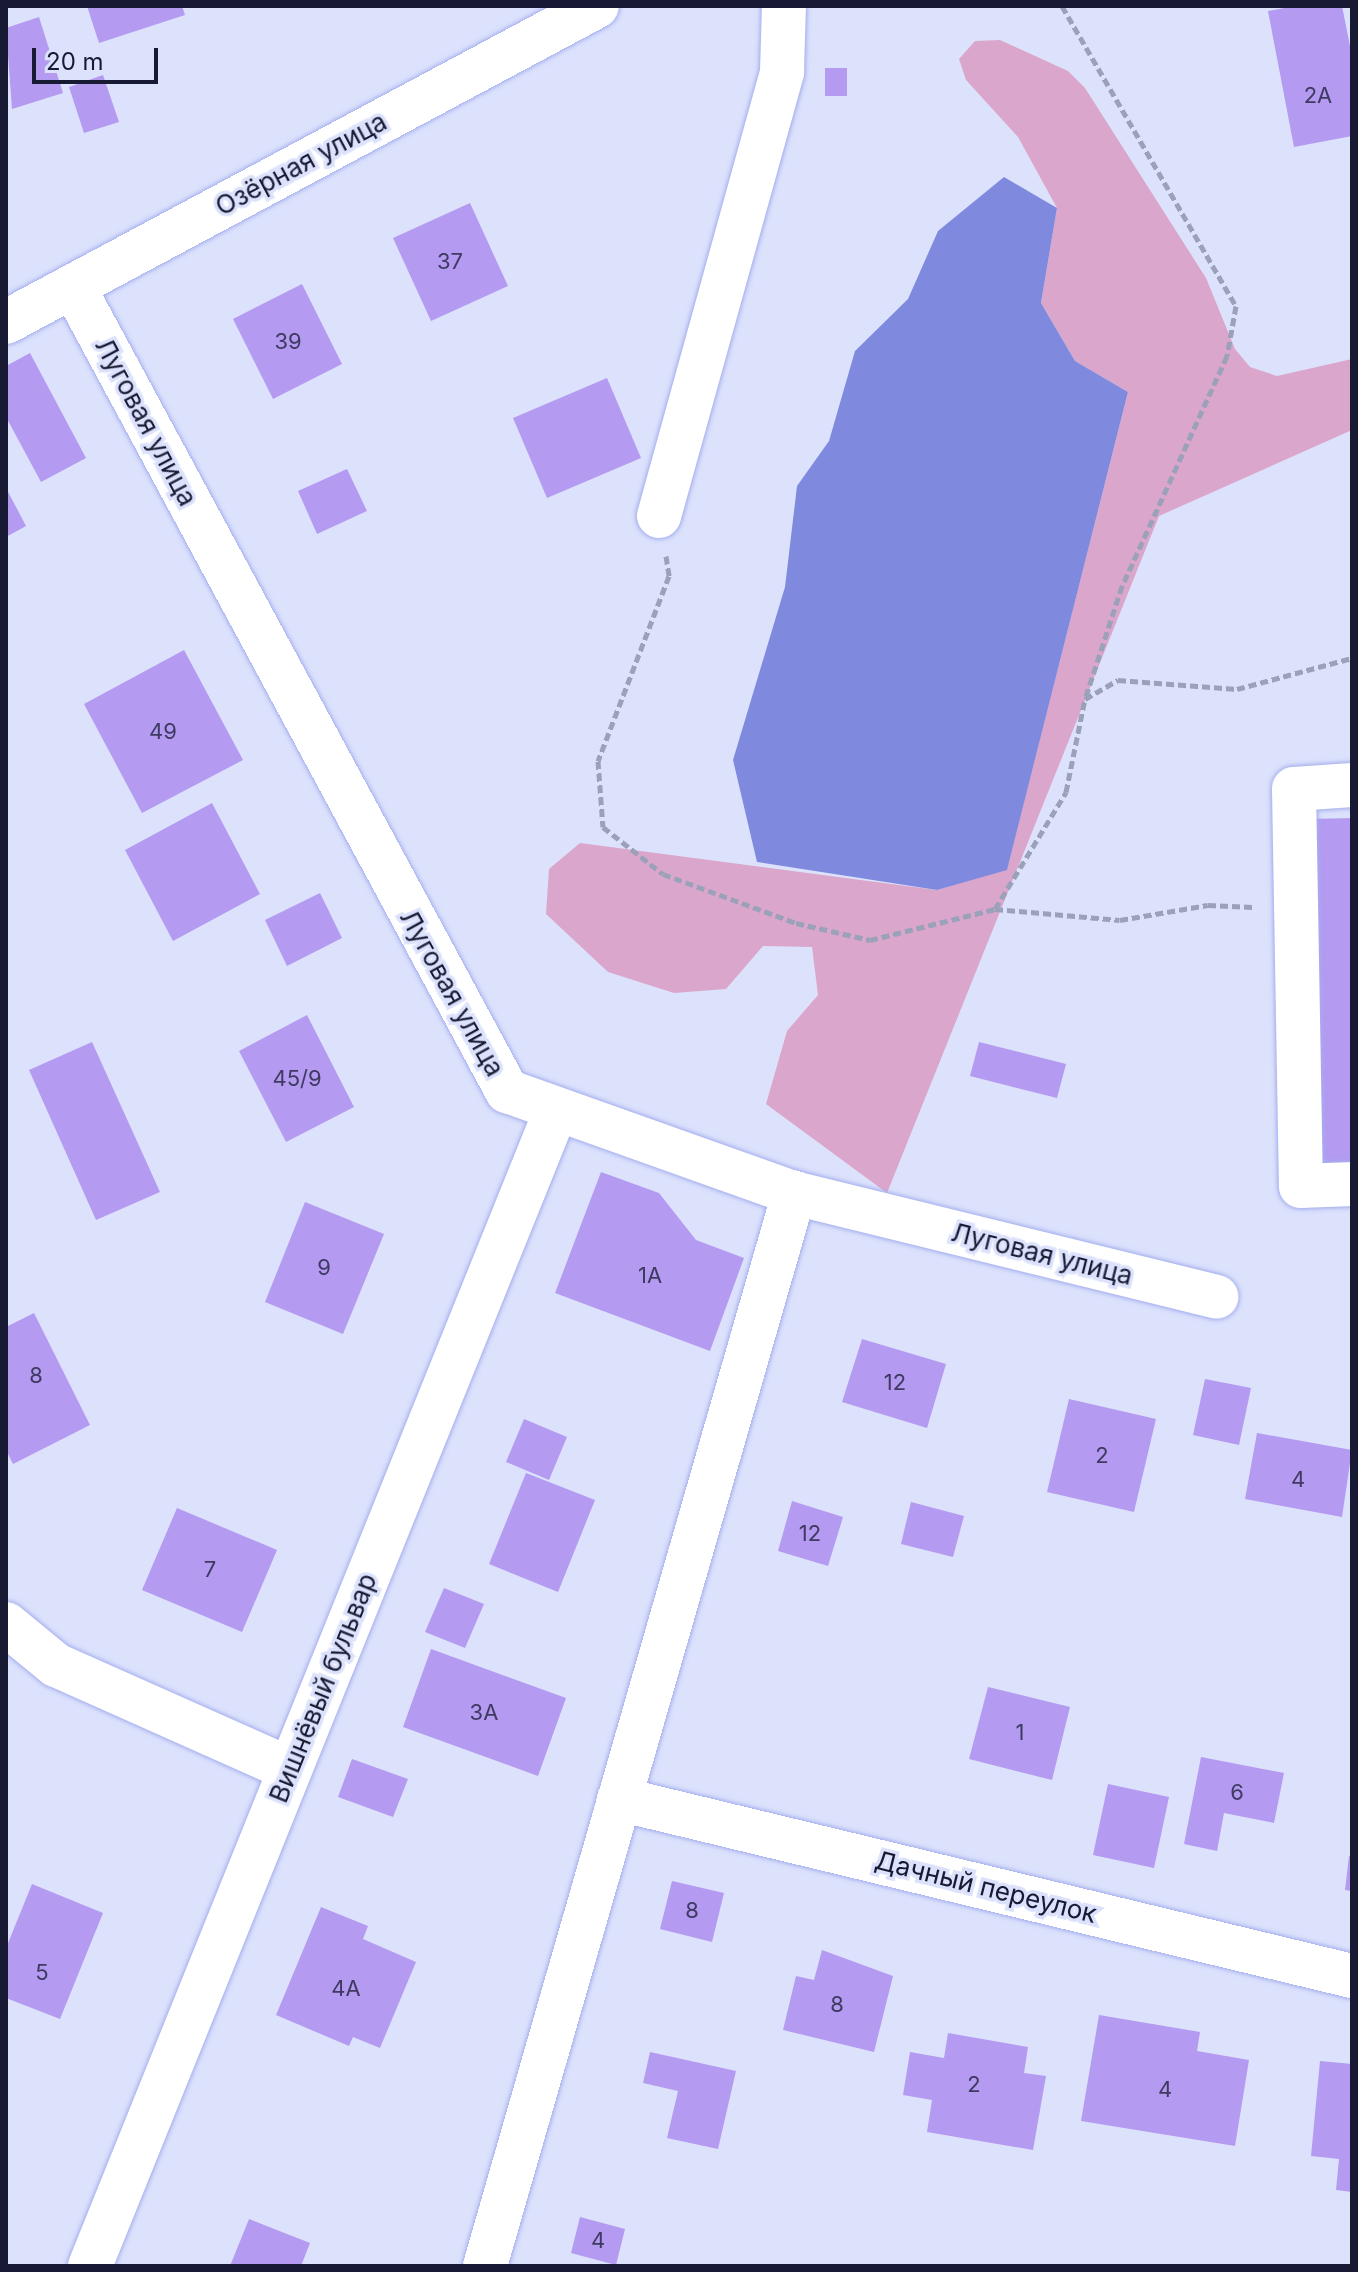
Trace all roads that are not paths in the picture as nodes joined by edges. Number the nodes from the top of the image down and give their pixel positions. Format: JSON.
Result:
{"nodes":[{"id":1,"x":597,"y":6,"type":"edge"},
{"id":2,"x":784,"y":6,"type":"edge"},
{"id":3,"x":73,"y":286,"type":"junction"},
{"id":4,"x":6,"y":322,"type":"edge"},
{"id":5,"x":659,"y":516,"type":"road end"},
{"id":6,"x":1352,"y":785,"type":"edge"},
{"id":7,"x":556,"y":1110,"type":"junction"},
{"id":8,"x":1352,"y":1184,"type":"edge"},
{"id":9,"x":794,"y":1193,"type":"junction"},
{"id":10,"x":1216,"y":1297,"type":"dead end"},
{"id":11,"x":6,"y":1624,"type":"edge"},
{"id":12,"x":290,"y":1769,"type":"junction"},
{"id":13,"x":619,"y":1799,"type":"junction"},
{"id":14,"x":1352,"y":1976,"type":"edge"},
{"id":15,"x":90,"y":2266,"type":"edge"},
{"id":16,"x":485,"y":2266,"type":"edge"}],
"edges":[{"from":1,"to":3,"type":"street","name":"Озёрная улица"},
{"from":2,"to":5,"type":"street"},
{"from":3,"to":4,"type":"street","name":"Озёрная улица"},
{"from":3,"to":7,"type":"street","name":"Луговая улица"},
{"from":6,"to":8,"type":"street"},
{"from":7,"to":9,"type":"street","name":"Луговая улица"},
{"from":7,"to":12,"type":"street","name":"Вишнёвый бульвар"},
{"from":9,"to":10,"type":"street","name":"Луговая улица"},
{"from":9,"to":13,"type":"street"},
{"from":11,"to":12,"type":"street"},
{"from":12,"to":15,"type":"street","name":"Вишнёвый бульвар"},
{"from":13,"to":14,"type":"street","name":"Дачный переулок"},
{"from":13,"to":16,"type":"street"}]}
